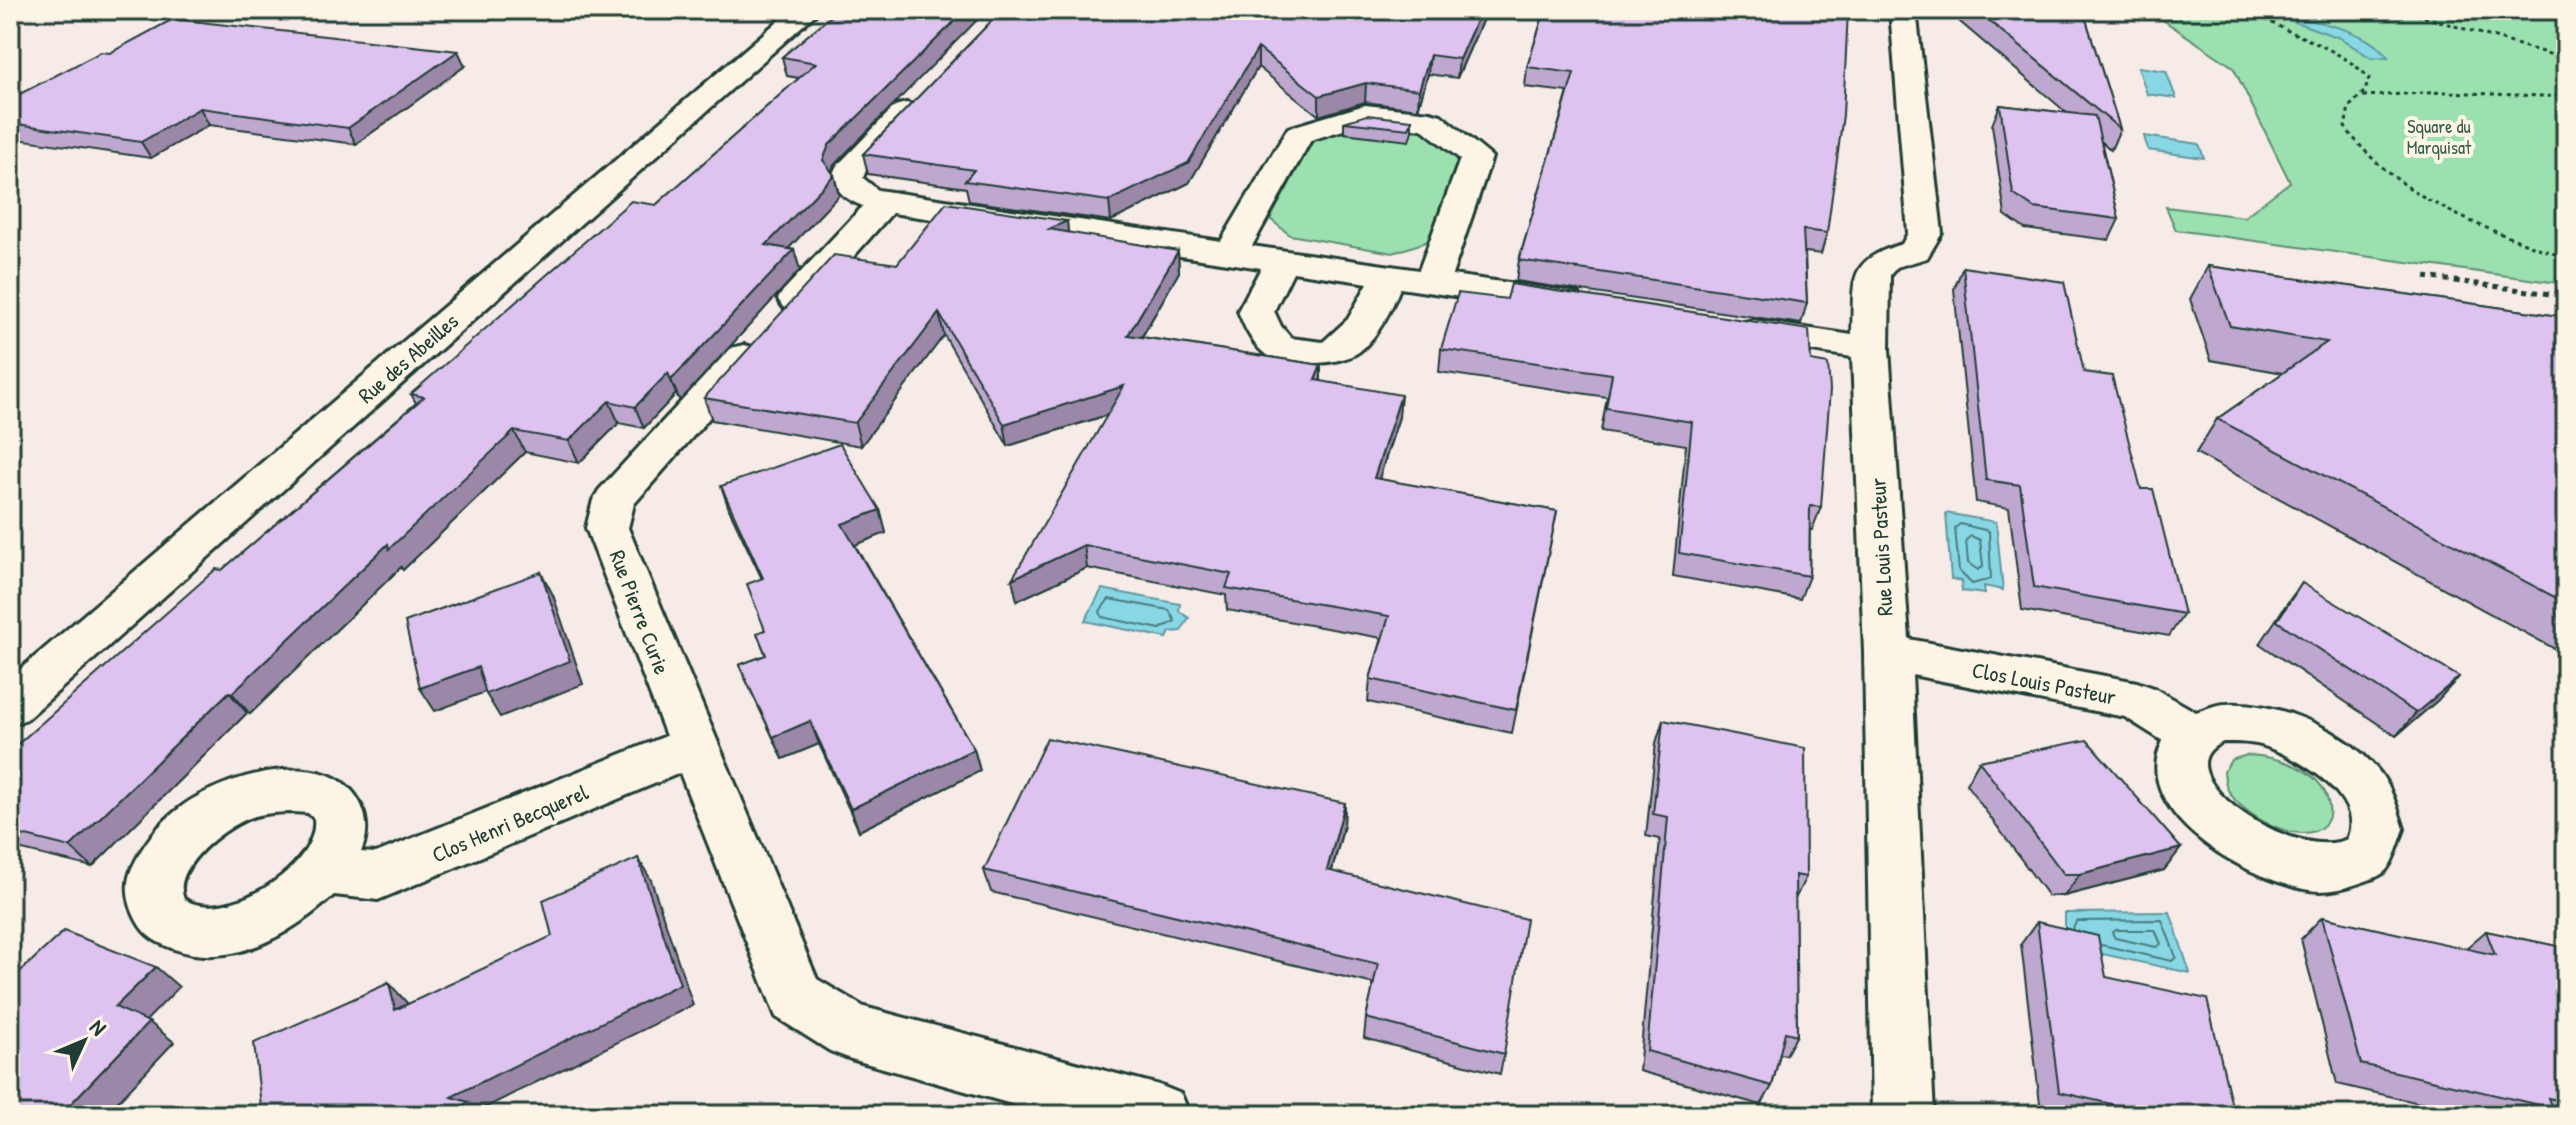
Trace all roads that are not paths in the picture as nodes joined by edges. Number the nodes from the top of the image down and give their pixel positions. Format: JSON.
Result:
{"nodes":[{"id":1,"x":807,"y":10,"type":"edge"},
{"id":2,"x":1903,"y":10,"type":"edge"},
{"id":3,"x":940,"y":77,"type":"edge"},
{"id":4,"x":884,"y":202,"type":"junction"},
{"id":5,"x":1232,"y":251,"type":"junction"},
{"id":6,"x":1283,"y":259,"type":"junction"},
{"id":7,"x":1389,"y":275,"type":"junction"},
{"id":8,"x":1432,"y":281,"type":"junction"},
{"id":9,"x":1592,"y":306,"type":"edge"},
{"id":10,"x":1716,"y":325,"type":"edge"},
{"id":11,"x":1870,"y":349,"type":"junction"},
{"id":12,"x":1887,"y":652,"type":"junction"},
{"id":13,"x":10,"y":706,"type":"edge"},
{"id":14,"x":2193,"y":734,"type":"dead end"},
{"id":15,"x":693,"y":746,"type":"junction"},
{"id":16,"x":323,"y":871,"type":"dead end"},
{"id":17,"x":1159,"y":1115,"type":"edge"},
{"id":18,"x":1903,"y":1115,"type":"edge"}],
"edges":[{"from":1,"to":13,"type":"street","name":"Rue des Abeilles"},
{"from":2,"to":11,"type":"street","name":"Rue Louis Pasteur"},
{"from":3,"to":4,"type":"street"},
{"from":4,"to":5,"type":"street"},
{"from":4,"to":15,"type":"street","name":"Rue Pierre Curie"},
{"from":5,"to":6,"type":"street"},
{"from":5,"to":8,"type":"street"},
{"from":6,"to":7,"type":"street"},
{"from":6,"to":7,"type":"street"},
{"from":7,"to":8,"type":"street"},
{"from":8,"to":9,"type":"street"},
{"from":10,"to":11,"type":"street"},
{"from":11,"to":12,"type":"street","name":"Rue Louis Pasteur"},
{"from":12,"to":14,"type":"street","name":"Clos Louis Pasteur"},
{"from":12,"to":18,"type":"street","name":"Rue Louis Pasteur"},
{"from":15,"to":16,"type":"street","name":"Clos Henri Becquerel"},
{"from":15,"to":17,"type":"street","name":"Rue Pierre Curie"}]}
